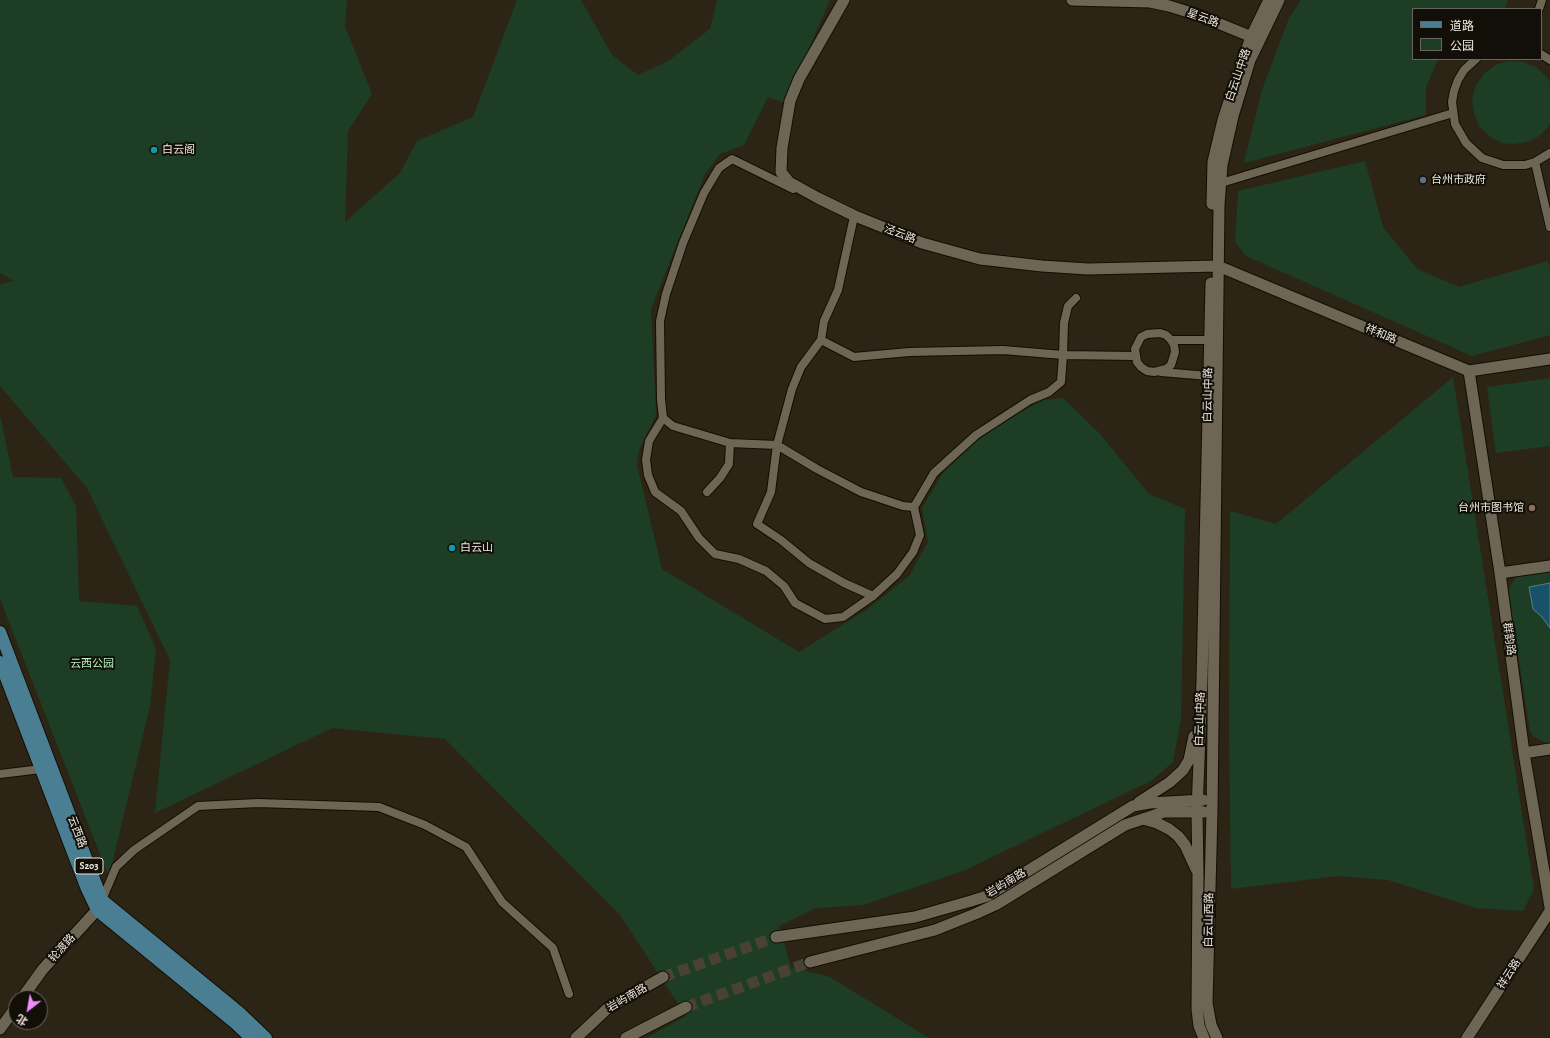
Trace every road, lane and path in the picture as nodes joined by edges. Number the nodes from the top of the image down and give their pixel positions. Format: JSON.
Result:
{"nodes":[{"id":1,"x":844,"y":0,"type":"edge"},
{"id":2,"x":1072,"y":0,"type":"edge"},
{"id":3,"x":1269,"y":0,"type":"edge"},
{"id":4,"x":1279,"y":0,"type":"edge"},
{"id":5,"x":1255,"y":38,"type":"junction"},
{"id":6,"x":1475,"y":60,"type":"edge"},
{"id":7,"x":1453,"y":114,"type":"junction"},
{"id":8,"x":1550,"y":153,"type":"edge"},
{"id":9,"x":1535,"y":162,"type":"junction"},
{"id":10,"x":1221,"y":183,"type":"junction"},
{"id":11,"x":854,"y":218,"type":"junction"},
{"id":12,"x":1550,"y":227,"type":"edge"},
{"id":13,"x":1215,"y":266,"type":"junction"},
{"id":14,"x":1076,"y":298,"type":"dead end"},
{"id":15,"x":821,"y":340,"type":"junction"},
{"id":16,"x":1171,"y":340,"type":"junction"},
{"id":17,"x":1209,"y":340,"type":"junction"},
{"id":18,"x":1064,"y":355,"type":"junction"},
{"id":19,"x":1135,"y":356,"type":"junction"},
{"id":20,"x":1550,"y":359,"type":"edge"},
{"id":21,"x":1469,"y":371,"type":"junction"},
{"id":22,"x":1160,"y":372,"type":"junction"},
{"id":23,"x":1209,"y":376,"type":"junction"},
{"id":24,"x":663,"y":418,"type":"junction"},
{"id":25,"x":730,"y":443,"type":"junction"},
{"id":26,"x":777,"y":445,"type":"junction"},
{"id":27,"x":707,"y":492,"type":"dead end"},
{"id":28,"x":914,"y":507,"type":"junction"},
{"id":29,"x":1550,"y":566,"type":"edge"},
{"id":30,"x":1500,"y":573,"type":"junction"},
{"id":31,"x":873,"y":596,"type":"junction"},
{"id":32,"x":0,"y":632,"type":"edge"},
{"id":33,"x":0,"y":662,"type":"edge"},
{"id":34,"x":1202,"y":680,"type":"junction"},
{"id":35,"x":1550,"y":749,"type":"edge"},
{"id":36,"x":1524,"y":753,"type":"junction"},
{"id":37,"x":41,"y":770,"type":"junction"},
{"id":38,"x":0,"y":774,"type":"edge"},
{"id":39,"x":1211,"y":800,"type":"junction"},
{"id":40,"x":1197,"y":801,"type":"junction"},
{"id":41,"x":1133,"y":806,"type":"junction"},
{"id":42,"x":1197,"y":812,"type":"junction"},
{"id":43,"x":1212,"y":812,"type":"junction"},
{"id":44,"x":1142,"y":819,"type":"junction"},
{"id":45,"x":1198,"y":873,"type":"junction"},
{"id":46,"x":100,"y":905,"type":"junction"},
{"id":47,"x":1550,"y":907,"type":"edge"},
{"id":48,"x":1550,"y":911,"type":"edge"},
{"id":49,"x":776,"y":937,"type":"tunnel mouth"},
{"id":50,"x":810,"y":962,"type":"tunnel mouth"},
{"id":51,"x":663,"y":978,"type":"tunnel mouth"},
{"id":52,"x":28,"y":990,"type":"edge"},
{"id":53,"x":569,"y":994,"type":"dead end"},
{"id":54,"x":686,"y":1007,"type":"tunnel mouth"},
{"id":55,"x":8,"y":1018,"type":"edge"},
{"id":56,"x":0,"y":1029,"type":"edge"},
{"id":57,"x":251,"y":1038,"type":"edge"},
{"id":58,"x":266,"y":1038,"type":"edge"},
{"id":59,"x":576,"y":1038,"type":"edge"},
{"id":60,"x":626,"y":1038,"type":"edge"},
{"id":61,"x":1204,"y":1038,"type":"edge"},
{"id":62,"x":1217,"y":1038,"type":"edge"},
{"id":63,"x":1467,"y":1038,"type":"edge"}],
"edges":[{"from":1,"to":11,"type":"main road","name":"泾云路"},
{"from":2,"to":5,"type":"main road","name":"星云路"},
{"from":3,"to":5,"type":"main road","name":"白云山中路"},
{"from":4,"to":5,"type":"main road","name":"白云山中路"},
{"from":5,"to":10,"type":"main road","name":"白云山中路"},
{"from":5,"to":13,"type":"main road","name":"白云山中路"},
{"from":6,"to":7,"type":"street"},
{"from":7,"to":9,"type":"street"},
{"from":7,"to":10,"type":"street"},
{"from":8,"to":9,"type":"street"},
{"from":9,"to":12,"type":"street"},
{"from":10,"to":13,"type":"main road","name":"白云山中路"},
{"from":11,"to":13,"type":"main road","name":"泾云路"},
{"from":11,"to":15,"type":"street"},
{"from":11,"to":24,"type":"street"},
{"from":13,"to":17,"type":"main road","name":"白云山中路"},
{"from":13,"to":21,"type":"main road","name":"祥和路"},
{"from":13,"to":39,"type":"main road","name":"白云山中路"},
{"from":14,"to":18,"type":"street"},
{"from":15,"to":18,"type":"street"},
{"from":15,"to":26,"type":"street"},
{"from":16,"to":17,"type":"street"},
{"from":16,"to":19,"type":"street"},
{"from":16,"to":22,"type":"street"},
{"from":17,"to":23,"type":"main road","name":"白云山中路"},
{"from":18,"to":19,"type":"street"},
{"from":18,"to":28,"type":"street"},
{"from":19,"to":22,"type":"street"},
{"from":20,"to":21,"type":"main road"},
{"from":21,"to":30,"type":"main road","name":"群韵路"},
{"from":22,"to":23,"type":"street"},
{"from":23,"to":34,"type":"main road","name":"白云山中路"},
{"from":24,"to":25,"type":"street"},
{"from":24,"to":31,"type":"street"},
{"from":25,"to":26,"type":"street"},
{"from":25,"to":27,"type":"street"},
{"from":26,"to":28,"type":"street"},
{"from":26,"to":31,"type":"street"},
{"from":28,"to":31,"type":"street"},
{"from":29,"to":30,"type":"main road"},
{"from":30,"to":36,"type":"main road","name":"群韵路"},
{"from":32,"to":46,"type":"main road","name":"云西路","number":"S203"},
{"from":33,"to":37,"type":"main road","name":"云西路","number":"S203"},
{"from":34,"to":40,"type":"main road","name":"白云山中路"},
{"from":34,"to":41,"type":"main road"},
{"from":35,"to":36,"type":"main road"},
{"from":36,"to":47,"type":"main road","name":"群韵路"},
{"from":37,"to":38,"type":"street"},
{"from":37,"to":46,"type":"main road","name":"云西路","number":"S203"},
{"from":39,"to":40,"type":"main road","name":"岩屿南路"},
{"from":39,"to":43,"type":"main road","name":"白云山西路"},
{"from":40,"to":41,"type":"main road","name":"岩屿南路"},
{"from":40,"to":42,"type":"main road","name":"白云山西路"},
{"from":41,"to":49,"type":"main road","name":"岩屿南路"},
{"from":42,"to":43,"type":"main road","name":"岩屿南路"},
{"from":42,"to":44,"type":"main road","name":"岩屿南路"},
{"from":42,"to":45,"type":"main road","name":"白云山西路"},
{"from":43,"to":62,"type":"main road","name":"白云山西路"},
{"from":44,"to":45,"type":"main road"},
{"from":44,"to":50,"type":"main road","name":"岩屿南路"},
{"from":45,"to":61,"type":"main road","name":"白云山西路"},
{"from":46,"to":52,"type":"main road","name":"轮渡路"},
{"from":46,"to":53,"type":"street"},
{"from":46,"to":57,"type":"main road","name":"云西路","number":"S203"},
{"from":46,"to":58,"type":"main road","name":"云西路","number":"S203"},
{"from":48,"to":63,"type":"main road","name":"祥云路"},
{"from":51,"to":59,"type":"main road","name":"岩屿南路"},
{"from":54,"to":60,"type":"main road"},
{"from":55,"to":56,"type":"main road"}]}
